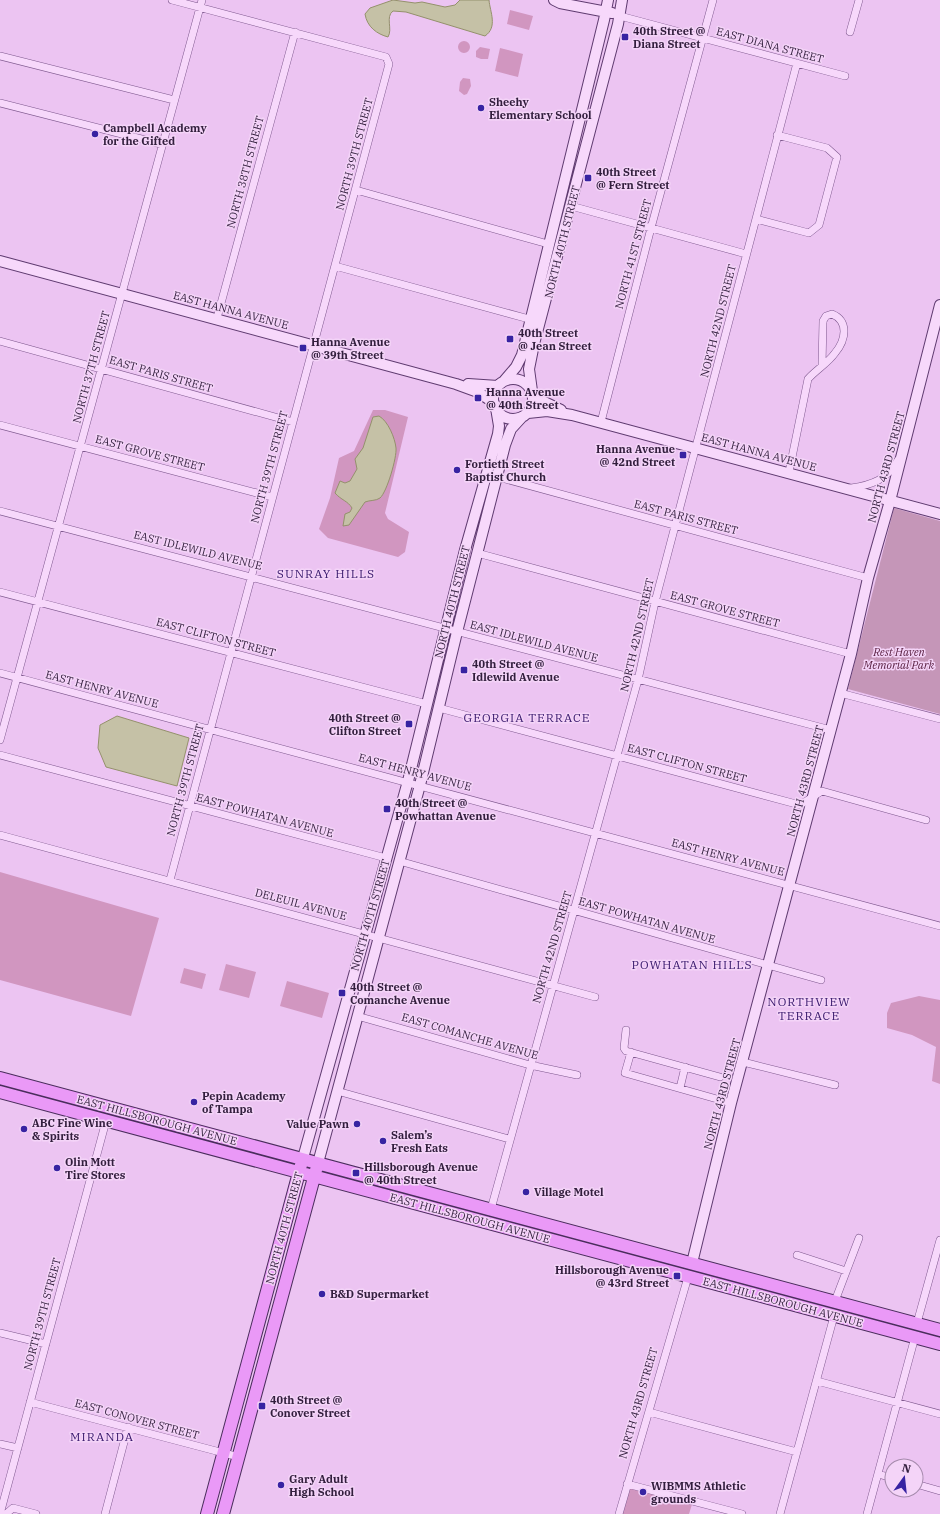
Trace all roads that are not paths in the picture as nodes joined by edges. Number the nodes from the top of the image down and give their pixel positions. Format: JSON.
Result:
{"nodes":[{"id":1,"x":172,"y":0,"type":"edge"},
{"id":2,"x":554,"y":0,"type":"edge"},
{"id":3,"x":608,"y":0,"type":"edge"},
{"id":4,"x":622,"y":0,"type":"edge"},
{"id":5,"x":713,"y":0,"type":"edge"},
{"id":6,"x":859,"y":0,"type":"edge"},
{"id":7,"x":201,"y":4,"type":"edge"},
{"id":8,"x":606,"y":11,"type":"junction"},
{"id":9,"x":620,"y":16,"type":"junction"},
{"id":10,"x":295,"y":32,"type":"junction"},
{"id":11,"x":850,"y":32,"type":"dead end"},
{"id":12,"x":702,"y":38,"type":"junction"},
{"id":13,"x":0,"y":56,"type":"edge"},
{"id":14,"x":797,"y":63,"type":"junction"},
{"id":15,"x":845,"y":76,"type":"dead end"},
{"id":16,"x":174,"y":100,"type":"junction"},
{"id":17,"x":0,"y":103,"type":"edge"},
{"id":18,"x":777,"y":135,"type":"junction"},
{"id":19,"x":161,"y":144,"type":"junction"},
{"id":20,"x":356,"y":190,"type":"junction"},
{"id":21,"x":571,"y":206,"type":"junction"},
{"id":22,"x":756,"y":219,"type":"junction"},
{"id":23,"x":651,"y":228,"type":"junction"},
{"id":24,"x":548,"y":244,"type":"junction"},
{"id":25,"x":746,"y":254,"type":"junction"},
{"id":26,"x":0,"y":261,"type":"edge"},
{"id":27,"x":335,"y":266,"type":"junction"},
{"id":28,"x":552,"y":278,"type":"junction"},
{"id":29,"x":122,"y":293,"type":"junction"},
{"id":30,"x":939,"y":310,"type":"edge"},
{"id":31,"x":217,"y":318,"type":"junction"},
{"id":32,"x":529,"y":319,"type":"junction"},
{"id":33,"x":0,"y":341,"type":"edge"},
{"id":34,"x":314,"y":344,"type":"junction"},
{"id":35,"x":822,"y":365,"type":"junction"},
{"id":36,"x":102,"y":369,"type":"junction"},
{"id":37,"x":501,"y":383,"type":"junction"},
{"id":38,"x":456,"y":384,"type":"junction"},
{"id":39,"x":533,"y":394,"type":"junction"},
{"id":40,"x":495,"y":406,"type":"junction"},
{"id":41,"x":525,"y":415,"type":"junction"},
{"id":42,"x":572,"y":415,"type":"junction"},
{"id":43,"x":293,"y":422,"type":"junction"},
{"id":44,"x":601,"y":422,"type":"junction"},
{"id":45,"x":0,"y":425,"type":"edge"},
{"id":46,"x":81,"y":446,"type":"junction"},
{"id":47,"x":696,"y":448,"type":"junction"},
{"id":48,"x":902,"y":453,"type":"junction"},
{"id":49,"x":789,"y":472,"type":"junction"},
{"id":50,"x":498,"y":477,"type":"junction"},
{"id":51,"x":847,"y":489,"type":"junction"},
{"id":52,"x":272,"y":497,"type":"junction"},
{"id":53,"x":890,"y":501,"type":"junction"},
{"id":54,"x":0,"y":511,"type":"edge"},
{"id":55,"x":940,"y":514,"type":"edge"},
{"id":56,"x":676,"y":525,"type":"junction"},
{"id":57,"x":59,"y":526,"type":"junction"},
{"id":58,"x":477,"y":553,"type":"junction"},
{"id":59,"x":251,"y":575,"type":"junction"},
{"id":60,"x":868,"y":578,"type":"junction"},
{"id":61,"x":0,"y":592,"type":"edge"},
{"id":62,"x":38,"y":602,"type":"junction"},
{"id":63,"x":655,"y":602,"type":"junction"},
{"id":64,"x":445,"y":629,"type":"junction"},
{"id":65,"x":457,"y":632,"type":"junction"},
{"id":66,"x":230,"y":652,"type":"junction"},
{"id":67,"x":851,"y":654,"type":"junction"},
{"id":68,"x":0,"y":673,"type":"edge"},
{"id":69,"x":17,"y":677,"type":"junction"},
{"id":70,"x":638,"y":680,"type":"junction"},
{"id":71,"x":840,"y":693,"type":"junction"},
{"id":72,"x":427,"y":704,"type":"junction"},
{"id":73,"x":439,"y":708,"type":"junction"},
{"id":74,"x":940,"y":720,"type":"edge"},
{"id":75,"x":210,"y":729,"type":"junction"},
{"id":76,"x":831,"y":730,"type":"junction"},
{"id":77,"x":0,"y":740,"type":"edge"},
{"id":78,"x":0,"y":755,"type":"edge"},
{"id":79,"x":618,"y":756,"type":"junction"},
{"id":80,"x":408,"y":782,"type":"junction"},
{"id":81,"x":420,"y":785,"type":"junction"},
{"id":82,"x":813,"y":798,"type":"junction"},
{"id":83,"x":190,"y":806,"type":"junction"},
{"id":84,"x":926,"y":820,"type":"dead end"},
{"id":85,"x":596,"y":833,"type":"junction"},
{"id":86,"x":0,"y":834,"type":"edge"},
{"id":87,"x":386,"y":858,"type":"junction"},
{"id":88,"x":399,"y":861,"type":"junction"},
{"id":89,"x":170,"y":880,"type":"junction"},
{"id":90,"x":788,"y":885,"type":"junction"},
{"id":91,"x":574,"y":911,"type":"junction"},
{"id":92,"x":940,"y":926,"type":"edge"},
{"id":93,"x":365,"y":933,"type":"junction"},
{"id":94,"x":379,"y":937,"type":"junction"},
{"id":95,"x":767,"y":965,"type":"junction"},
{"id":96,"x":820,"y":980,"type":"dead end"},
{"id":97,"x":552,"y":985,"type":"junction"},
{"id":98,"x":595,"y":997,"type":"dead end"},
{"id":99,"x":357,"y":1016,"type":"junction"},
{"id":100,"x":626,"y":1030,"type":"dead end"},
{"id":101,"x":631,"y":1052,"type":"junction"},
{"id":102,"x":743,"y":1062,"type":"junction"},
{"id":103,"x":530,"y":1065,"type":"junction"},
{"id":104,"x":685,"y":1067,"type":"junction"},
{"id":105,"x":577,"y":1075,"type":"dead end"},
{"id":106,"x":720,"y":1077,"type":"dead end"},
{"id":107,"x":0,"y":1078,"type":"edge"},
{"id":108,"x":835,"y":1085,"type":"dead end"},
{"id":109,"x":37,"y":1088,"type":"junction"},
{"id":110,"x":680,"y":1088,"type":"junction"},
{"id":111,"x":337,"y":1091,"type":"junction"},
{"id":112,"x":0,"y":1092,"type":"edge"},
{"id":113,"x":21,"y":1097,"type":"junction"},
{"id":114,"x":731,"y":1103,"type":"junction"},
{"id":115,"x":136,"y":1114,"type":"junction"},
{"id":116,"x":106,"y":1121,"type":"junction"},
{"id":117,"x":509,"y":1139,"type":"junction"},
{"id":118,"x":303,"y":1158,"type":"junction"},
{"id":119,"x":318,"y":1163,"type":"junction"},
{"id":120,"x":299,"y":1172,"type":"junction"},
{"id":121,"x":314,"y":1176,"type":"junction"},
{"id":122,"x":490,"y":1209,"type":"junction"},
{"id":123,"x":859,"y":1238,"type":"dead end"},
{"id":124,"x":940,"y":1240,"type":"edge"},
{"id":125,"x":796,"y":1255,"type":"dead end"},
{"id":126,"x":692,"y":1263,"type":"junction"},
{"id":127,"x":713,"y":1269,"type":"junction"},
{"id":128,"x":666,"y":1271,"type":"junction"},
{"id":129,"x":846,"y":1271,"type":"junction"},
{"id":130,"x":688,"y":1277,"type":"junction"},
{"id":131,"x":835,"y":1301,"type":"junction"},
{"id":132,"x":834,"y":1316,"type":"junction"},
{"id":133,"x":917,"y":1323,"type":"junction"},
{"id":134,"x":940,"y":1330,"type":"edge"},
{"id":135,"x":0,"y":1333,"type":"edge"},
{"id":136,"x":915,"y":1338,"type":"junction"},
{"id":137,"x":46,"y":1344,"type":"junction"},
{"id":138,"x":940,"y":1344,"type":"edge"},
{"id":139,"x":817,"y":1381,"type":"junction"},
{"id":140,"x":30,"y":1402,"type":"junction"},
{"id":141,"x":898,"y":1402,"type":"junction"},
{"id":142,"x":649,"y":1412,"type":"junction"},
{"id":143,"x":940,"y":1414,"type":"edge"},
{"id":144,"x":128,"y":1427,"type":"junction"},
{"id":145,"x":0,"y":1444,"type":"edge"},
{"id":146,"x":18,"y":1448,"type":"junction"},
{"id":147,"x":797,"y":1452,"type":"junction"},
{"id":148,"x":224,"y":1454,"type":"junction"},
{"id":149,"x":239,"y":1457,"type":"junction"},
{"id":150,"x":878,"y":1474,"type":"junction"},
{"id":151,"x":884,"y":1476,"type":"edge"},
{"id":152,"x":628,"y":1484,"type":"junction"},
{"id":153,"x":924,"y":1486,"type":"edge"},
{"id":154,"x":940,"y":1491,"type":"edge"},
{"id":155,"x":0,"y":1514,"type":"edge"},
{"id":156,"x":6,"y":1514,"type":"edge"},
{"id":157,"x":36,"y":1514,"type":"edge"},
{"id":158,"x":105,"y":1514,"type":"edge"},
{"id":159,"x":208,"y":1514,"type":"edge"},
{"id":160,"x":223,"y":1514,"type":"edge"},
{"id":161,"x":619,"y":1514,"type":"edge"},
{"id":162,"x":742,"y":1514,"type":"edge"},
{"id":163,"x":780,"y":1514,"type":"edge"},
{"id":164,"x":867,"y":1514,"type":"edge"}],
"edges":[{"from":1,"to":7,"type":"street"},
{"from":2,"to":8,"type":"main road"},
{"from":3,"to":8,"type":"main road","name":"NORTH 40TH STREET"},
{"from":4,"to":9,"type":"main road","name":"NORTH 40TH STREET"},
{"from":5,"to":12,"type":"street","name":"NORTH 41ST STREET"},
{"from":6,"to":11,"type":"street"},
{"from":7,"to":10,"type":"street"},
{"from":7,"to":16,"type":"street","name":"NORTH 37TH STREET"},
{"from":8,"to":9,"type":"main road"},
{"from":8,"to":24,"type":"main road","name":"NORTH 40TH STREET"},
{"from":9,"to":12,"type":"street","name":"EAST DIANA STREET"},
{"from":9,"to":21,"type":"main road","name":"NORTH 40TH STREET"},
{"from":10,"to":20,"type":"street","name":"NORTH 39TH STREET"},
{"from":10,"to":31,"type":"street","name":"NORTH 38TH STREET"},
{"from":12,"to":14,"type":"street","name":"EAST DIANA STREET"},
{"from":12,"to":23,"type":"street","name":"NORTH 41ST STREET"},
{"from":13,"to":16,"type":"street"},
{"from":14,"to":15,"type":"street","name":"EAST DIANA STREET"},
{"from":14,"to":18,"type":"street","name":"NORTH 42ND STREET"},
{"from":16,"to":19,"type":"street","name":"NORTH 37TH STREET"},
{"from":17,"to":19,"type":"street"},
{"from":18,"to":22,"type":"street","name":"NORTH 42ND STREET"},
{"from":18,"to":22,"type":"street"},
{"from":19,"to":29,"type":"street","name":"NORTH 37TH STREET"},
{"from":20,"to":24,"type":"street"},
{"from":20,"to":27,"type":"street","name":"NORTH 39TH STREET"},
{"from":21,"to":23,"type":"street"},
{"from":21,"to":28,"type":"main road","name":"NORTH 40TH STREET"},
{"from":22,"to":25,"type":"street","name":"NORTH 42ND STREET"},
{"from":23,"to":25,"type":"street"},
{"from":23,"to":44,"type":"street","name":"NORTH 41ST STREET"},
{"from":24,"to":28,"type":"main road"},
{"from":24,"to":32,"type":"main road","name":"NORTH 40TH STREET"},
{"from":25,"to":47,"type":"street","name":"NORTH 42ND STREET"},
{"from":26,"to":29,"type":"main road","name":"EAST HANNA AVENUE"},
{"from":27,"to":32,"type":"street"},
{"from":27,"to":34,"type":"street","name":"NORTH 39TH STREET"},
{"from":28,"to":39,"type":"main road","name":"NORTH 40TH STREET"},
{"from":29,"to":31,"type":"main road","name":"EAST HANNA AVENUE"},
{"from":29,"to":36,"type":"street","name":"NORTH 37TH STREET"},
{"from":30,"to":48,"type":"main road","name":"NORTH 43RD STREET"},
{"from":31,"to":34,"type":"main road","name":"EAST HANNA AVENUE"},
{"from":32,"to":37,"type":"main road","name":"NORTH 40TH STREET"},
{"from":33,"to":36,"type":"street","name":"EAST PARIS STREET"},
{"from":34,"to":38,"type":"main road","name":"EAST HANNA AVENUE"},
{"from":34,"to":43,"type":"street","name":"NORTH 39TH STREET"},
{"from":35,"to":35,"type":"street"},
{"from":35,"to":49,"type":"street"},
{"from":36,"to":43,"type":"street","name":"EAST PARIS STREET"},
{"from":36,"to":46,"type":"street","name":"NORTH 37TH STREET"},
{"from":37,"to":38,"type":"main road","name":"EAST HANNA AVENUE"},
{"from":37,"to":39,"type":"main road"},
{"from":37,"to":40,"type":"main road"},
{"from":38,"to":40,"type":"main road","name":"EAST HANNA AVENUE"},
{"from":39,"to":41,"type":"main road"},
{"from":39,"to":42,"type":"main road","name":"EAST HANNA AVENUE"},
{"from":40,"to":41,"type":"main road"},
{"from":40,"to":64,"type":"main road","name":"NORTH 40TH STREET"},
{"from":41,"to":42,"type":"main road","name":"EAST HANNA AVENUE"},
{"from":41,"to":50,"type":"main road","name":"NORTH 40TH STREET"},
{"from":42,"to":44,"type":"main road","name":"EAST HANNA AVENUE"},
{"from":43,"to":52,"type":"street","name":"NORTH 39TH STREET"},
{"from":44,"to":47,"type":"main road","name":"EAST HANNA AVENUE"},
{"from":45,"to":46,"type":"street","name":"EAST GROVE STREET"},
{"from":46,"to":52,"type":"street","name":"EAST GROVE STREET"},
{"from":46,"to":57,"type":"street","name":"NORTH 37TH STREET"},
{"from":47,"to":49,"type":"main road","name":"EAST HANNA AVENUE"},
{"from":47,"to":56,"type":"street","name":"NORTH 42ND STREET"},
{"from":48,"to":51,"type":"street"},
{"from":48,"to":53,"type":"main road","name":"NORTH 43RD STREET"},
{"from":49,"to":51,"type":"main road","name":"EAST HANNA AVENUE"},
{"from":50,"to":56,"type":"street","name":"EAST PARIS STREET"},
{"from":50,"to":58,"type":"main road","name":"NORTH 40TH STREET"},
{"from":51,"to":53,"type":"main road","name":"EAST HANNA AVENUE"},
{"from":52,"to":59,"type":"street","name":"NORTH 39TH STREET"},
{"from":53,"to":55,"type":"main road","name":"EAST HANNA AVENUE"},
{"from":53,"to":60,"type":"main road","name":"NORTH 43RD STREET"},
{"from":54,"to":57,"type":"street","name":"EAST IDLEWILD AVENUE"},
{"from":56,"to":60,"type":"street","name":"EAST PARIS STREET"},
{"from":56,"to":63,"type":"street","name":"NORTH 42ND STREET"},
{"from":57,"to":59,"type":"street","name":"EAST IDLEWILD AVENUE"},
{"from":57,"to":62,"type":"street","name":"NORTH 37TH STREET"},
{"from":58,"to":63,"type":"street","name":"EAST GROVE STREET"},
{"from":58,"to":65,"type":"main road","name":"NORTH 40TH STREET"},
{"from":59,"to":64,"type":"street","name":"EAST IDLEWILD AVENUE"},
{"from":59,"to":66,"type":"street","name":"NORTH 39TH STREET"},
{"from":60,"to":67,"type":"main road","name":"NORTH 43RD STREET"},
{"from":61,"to":62,"type":"street","name":"EAST CLIFTON STREET"},
{"from":62,"to":66,"type":"street","name":"EAST CLIFTON STREET"},
{"from":62,"to":69,"type":"street","name":"NORTH 37TH STREET"},
{"from":63,"to":67,"type":"street","name":"EAST GROVE STREET"},
{"from":63,"to":70,"type":"street","name":"NORTH 42ND STREET"},
{"from":64,"to":65,"type":"street","name":"EAST IDLEWILD AVENUE"},
{"from":64,"to":72,"type":"main road","name":"NORTH 40TH STREET"},
{"from":65,"to":70,"type":"street","name":"EAST IDLEWILD AVENUE"},
{"from":65,"to":73,"type":"main road","name":"NORTH 40TH STREET"},
{"from":66,"to":72,"type":"street","name":"EAST CLIFTON STREET"},
{"from":66,"to":75,"type":"street","name":"NORTH 39TH STREET"},
{"from":67,"to":71,"type":"main road","name":"NORTH 43RD STREET"},
{"from":68,"to":69,"type":"street","name":"EAST HENRY AVENUE"},
{"from":69,"to":75,"type":"street","name":"EAST HENRY AVENUE"},
{"from":69,"to":77,"type":"street","name":"NORTH 37TH STREET"},
{"from":70,"to":76,"type":"street","name":"EAST IDLEWILD AVENUE"},
{"from":70,"to":79,"type":"street","name":"NORTH 42ND STREET"},
{"from":71,"to":74,"type":"street"},
{"from":71,"to":76,"type":"main road","name":"NORTH 43RD STREET"},
{"from":72,"to":80,"type":"main road","name":"NORTH 40TH STREET"},
{"from":73,"to":79,"type":"street","name":"EAST CLIFTON STREET"},
{"from":73,"to":81,"type":"main road","name":"NORTH 40TH STREET"},
{"from":75,"to":80,"type":"street","name":"EAST HENRY AVENUE"},
{"from":75,"to":83,"type":"street","name":"NORTH 39TH STREET"},
{"from":76,"to":82,"type":"main road","name":"NORTH 43RD STREET"},
{"from":78,"to":83,"type":"street","name":"EAST POWHATAN AVENUE"},
{"from":79,"to":82,"type":"street","name":"EAST CLIFTON STREET"},
{"from":79,"to":85,"type":"street","name":"NORTH 42ND STREET"},
{"from":80,"to":81,"type":"street","name":"EAST HENRY AVENUE"},
{"from":80,"to":87,"type":"main road","name":"NORTH 40TH STREET"},
{"from":81,"to":85,"type":"street","name":"EAST HENRY AVENUE"},
{"from":81,"to":88,"type":"main road","name":"NORTH 40TH STREET"},
{"from":82,"to":84,"type":"street","name":"EAST CLIFTON STREET"},
{"from":82,"to":90,"type":"main road","name":"NORTH 43RD STREET"},
{"from":83,"to":87,"type":"street","name":"EAST POWHATAN AVENUE"},
{"from":83,"to":89,"type":"street","name":"NORTH 39TH STREET"},
{"from":85,"to":90,"type":"street","name":"EAST HENRY AVENUE"},
{"from":85,"to":91,"type":"street","name":"NORTH 42ND STREET"},
{"from":86,"to":89,"type":"street","name":"DELEUIL AVENUE"},
{"from":87,"to":93,"type":"main road","name":"NORTH 40TH STREET"},
{"from":88,"to":91,"type":"street","name":"EAST POWHATAN AVENUE"},
{"from":88,"to":94,"type":"main road","name":"NORTH 40TH STREET"},
{"from":89,"to":93,"type":"street","name":"DELEUIL AVENUE"},
{"from":90,"to":92,"type":"street","name":"EAST HENRY AVENUE"},
{"from":90,"to":95,"type":"main road","name":"NORTH 43RD STREET"},
{"from":91,"to":95,"type":"street","name":"EAST POWHATAN AVENUE"},
{"from":91,"to":97,"type":"street","name":"NORTH 42ND STREET"},
{"from":93,"to":94,"type":"street","name":"DELEUIL AVENUE"},
{"from":93,"to":118,"type":"main road","name":"NORTH 40TH STREET"},
{"from":94,"to":97,"type":"street","name":"DELEUIL AVENUE"},
{"from":94,"to":99,"type":"main road","name":"NORTH 40TH STREET"},
{"from":95,"to":96,"type":"street","name":"EAST POWHATAN AVENUE"},
{"from":95,"to":102,"type":"main road","name":"NORTH 43RD STREET"},
{"from":97,"to":98,"type":"street","name":"DELEUIL AVENUE"},
{"from":97,"to":103,"type":"street","name":"NORTH 42ND STREET"},
{"from":99,"to":103,"type":"street","name":"EAST COMANCHE AVENUE"},
{"from":99,"to":111,"type":"main road","name":"NORTH 40TH STREET"},
{"from":100,"to":101,"type":"street"},
{"from":101,"to":104,"type":"street"},
{"from":101,"to":110,"type":"street"},
{"from":102,"to":108,"type":"street"},
{"from":102,"to":114,"type":"main road","name":"NORTH 43RD STREET"},
{"from":103,"to":105,"type":"street","name":"EAST COMANCHE AVENUE"},
{"from":103,"to":117,"type":"street","name":"NORTH 42ND STREET"},
{"from":104,"to":106,"type":"street"},
{"from":104,"to":110,"type":"street"},
{"from":107,"to":109,"type":"main road","name":"EAST HILLSBOROUGH AVENUE"},
{"from":109,"to":113,"type":"main road"},
{"from":109,"to":115,"type":"main road","name":"EAST HILLSBOROUGH AVENUE"},
{"from":110,"to":114,"type":"street"},
{"from":111,"to":117,"type":"street"},
{"from":111,"to":119,"type":"main road","name":"NORTH 40TH STREET"},
{"from":112,"to":113,"type":"main road","name":"EAST HILLSBOROUGH AVENUE"},
{"from":113,"to":116,"type":"main road","name":"EAST HILLSBOROUGH AVENUE"},
{"from":114,"to":126,"type":"main road","name":"NORTH 43RD STREET"},
{"from":115,"to":116,"type":"main road"},
{"from":115,"to":118,"type":"main road","name":"EAST HILLSBOROUGH AVENUE"},
{"from":116,"to":120,"type":"main road","name":"EAST HILLSBOROUGH AVENUE"},
{"from":116,"to":137,"type":"street","name":"NORTH 39TH STREET"},
{"from":117,"to":122,"type":"street","name":"NORTH 42ND STREET"},
{"from":118,"to":119,"type":"main road","name":"EAST HILLSBOROUGH AVENUE"},
{"from":118,"to":120,"type":"main road","name":"NORTH 40TH STREET"},
{"from":119,"to":121,"type":"main road","name":"NORTH 40TH STREET"},
{"from":119,"to":122,"type":"main road","name":"EAST HILLSBOROUGH AVENUE"},
{"from":120,"to":121,"type":"main road","name":"EAST HILLSBOROUGH AVENUE"},
{"from":120,"to":148,"type":"main road","name":"NORTH 40TH STREET"},
{"from":121,"to":128,"type":"main road","name":"EAST HILLSBOROUGH AVENUE"},
{"from":121,"to":149,"type":"main road","name":"NORTH 40TH STREET"},
{"from":122,"to":126,"type":"main road","name":"EAST HILLSBOROUGH AVENUE"},
{"from":123,"to":129,"type":"street"},
{"from":124,"to":133,"type":"street"},
{"from":125,"to":129,"type":"street"},
{"from":126,"to":127,"type":"main road","name":"EAST HILLSBOROUGH AVENUE"},
{"from":126,"to":128,"type":"main road"},
{"from":127,"to":130,"type":"main road"},
{"from":127,"to":131,"type":"main road","name":"EAST HILLSBOROUGH AVENUE"},
{"from":128,"to":130,"type":"main road","name":"EAST HILLSBOROUGH AVENUE"},
{"from":129,"to":131,"type":"street"},
{"from":130,"to":132,"type":"main road","name":"EAST HILLSBOROUGH AVENUE"},
{"from":130,"to":142,"type":"street","name":"NORTH 43RD STREET"},
{"from":131,"to":133,"type":"main road","name":"EAST HILLSBOROUGH AVENUE"},
{"from":132,"to":136,"type":"main road","name":"EAST HILLSBOROUGH AVENUE"},
{"from":132,"to":139,"type":"street"},
{"from":133,"to":134,"type":"main road","name":"EAST HILLSBOROUGH AVENUE"},
{"from":135,"to":137,"type":"street"},
{"from":136,"to":138,"type":"main road","name":"EAST HILLSBOROUGH AVENUE"},
{"from":136,"to":141,"type":"street"},
{"from":137,"to":140,"type":"street","name":"NORTH 39TH STREET"},
{"from":139,"to":141,"type":"street"},
{"from":139,"to":147,"type":"street"},
{"from":140,"to":144,"type":"street","name":"EAST CONOVER STREET"},
{"from":140,"to":146,"type":"street","name":"NORTH 39TH STREET"},
{"from":141,"to":143,"type":"street"},
{"from":141,"to":150,"type":"street"},
{"from":142,"to":147,"type":"street"},
{"from":142,"to":152,"type":"street","name":"NORTH 43RD STREET"},
{"from":144,"to":148,"type":"street","name":"EAST CONOVER STREET"},
{"from":144,"to":158,"type":"street"},
{"from":145,"to":146,"type":"street"},
{"from":146,"to":155,"type":"street","name":"NORTH 39TH STREET"},
{"from":147,"to":163,"type":"street"},
{"from":148,"to":149,"type":"street","name":"EAST CONOVER STREET"},
{"from":148,"to":159,"type":"main road","name":"NORTH 40TH STREET"},
{"from":149,"to":160,"type":"main road","name":"NORTH 40TH STREET"},
{"from":150,"to":151,"type":"street"},
{"from":150,"to":164,"type":"street"},
{"from":152,"to":161,"type":"street","name":"NORTH 43RD STREET"},
{"from":152,"to":162,"type":"street"},
{"from":153,"to":154,"type":"street"},
{"from":156,"to":157,"type":"street"}]}
